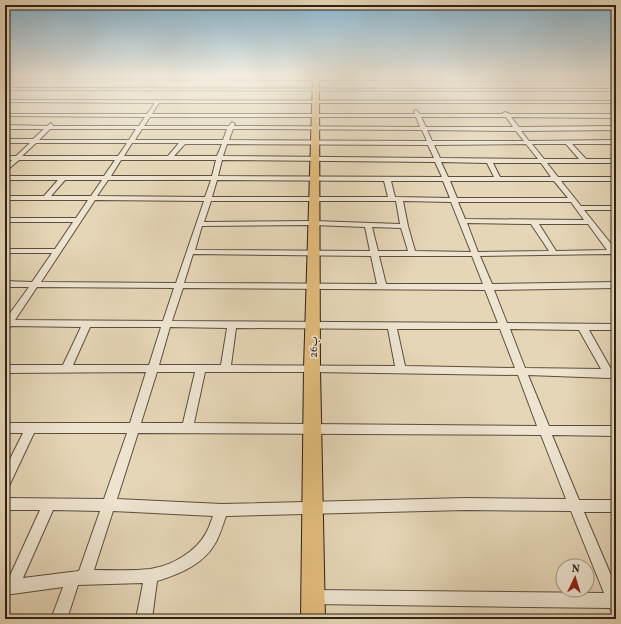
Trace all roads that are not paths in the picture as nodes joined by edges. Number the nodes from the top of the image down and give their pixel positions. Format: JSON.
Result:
{"nodes":[{"id":1,"x":155,"y":105,"type":"edge"},
{"id":2,"x":239,"y":105,"type":"edge"},
{"id":3,"x":307,"y":105,"type":"edge"},
{"id":4,"x":311,"y":105,"type":"edge"},
{"id":5,"x":312,"y":105,"type":"edge"},
{"id":6,"x":315,"y":105,"type":"edge"},
{"id":7,"x":316,"y":105,"type":"edge"},
{"id":8,"x":317,"y":105,"type":"edge"},
{"id":9,"x":320,"y":105,"type":"edge"},
{"id":10,"x":413,"y":105,"type":"edge"},
{"id":11,"x":498,"y":105,"type":"edge"},
{"id":12,"x":67,"y":110,"type":"dead end"},
{"id":13,"x":588,"y":112,"type":"dead end"},
{"id":14,"x":24,"y":114,"type":"junction"},
{"id":15,"x":63,"y":114,"type":"junction"},
{"id":16,"x":150,"y":114,"type":"junction"},
{"id":17,"x":190,"y":114,"type":"junction"},
{"id":18,"x":5,"y":115,"type":"edge"},
{"id":19,"x":235,"y":115,"type":"junction"},
{"id":20,"x":369,"y":115,"type":"junction"},
{"id":21,"x":418,"y":115,"type":"junction"},
{"id":22,"x":507,"y":116,"type":"junction"},
{"id":23,"x":544,"y":116,"type":"junction"},
{"id":24,"x":594,"y":116,"type":"junction"},
{"id":25,"x":616,"y":116,"type":"edge"},
{"id":26,"x":467,"y":122,"type":"junction"},
{"id":27,"x":7,"y":127,"type":"edge"},
{"id":28,"x":49,"y":127,"type":"junction"},
{"id":29,"x":141,"y":128,"type":"junction"},
{"id":30,"x":183,"y":128,"type":"junction"},
{"id":31,"x":230,"y":128,"type":"junction"},
{"id":32,"x":555,"y":128,"type":"junction"},
{"id":33,"x":607,"y":128,"type":"junction"},
{"id":34,"x":616,"y":128,"type":"edge"},
{"id":35,"x":370,"y":129,"type":"junction"},
{"id":36,"x":424,"y":129,"type":"junction"},
{"id":37,"x":518,"y":129,"type":"junction"},
{"id":38,"x":85,"y":135,"type":"junction"},
{"id":39,"x":616,"y":136,"type":"edge"},
{"id":40,"x":5,"y":141,"type":"edge"},
{"id":41,"x":35,"y":141,"type":"junction"},
{"id":42,"x":131,"y":142,"type":"junction"},
{"id":43,"x":183,"y":142,"type":"junction"},
{"id":44,"x":225,"y":142,"type":"junction"},
{"id":45,"x":567,"y":142,"type":"junction"},
{"id":46,"x":616,"y":142,"type":"edge"},
{"id":47,"x":358,"y":143,"type":"junction"},
{"id":48,"x":430,"y":143,"type":"junction"},
{"id":49,"x":529,"y":143,"type":"junction"},
{"id":50,"x":5,"y":158,"type":"edge"},
{"id":51,"x":17,"y":158,"type":"junction"},
{"id":52,"x":315,"y":158,"type":"junction"},
{"id":53,"x":358,"y":158,"type":"junction"},
{"id":54,"x":120,"y":159,"type":"junction"},
{"id":55,"x":169,"y":159,"type":"junction"},
{"id":56,"x":219,"y":159,"type":"junction"},
{"id":57,"x":437,"y":160,"type":"junction"},
{"id":58,"x":489,"y":161,"type":"junction"},
{"id":59,"x":541,"y":161,"type":"junction"},
{"id":60,"x":584,"y":161,"type":"junction"},
{"id":61,"x":616,"y":161,"type":"edge"},
{"id":62,"x":5,"y":170,"type":"edge"},
{"id":63,"x":5,"y":178,"type":"edge"},
{"id":64,"x":63,"y":178,"type":"junction"},
{"id":65,"x":107,"y":178,"type":"junction"},
{"id":66,"x":215,"y":178,"type":"junction"},
{"id":67,"x":314,"y":178,"type":"junction"},
{"id":68,"x":387,"y":179,"type":"junction"},
{"id":69,"x":446,"y":179,"type":"junction"},
{"id":70,"x":498,"y":180,"type":"junction"},
{"id":71,"x":556,"y":180,"type":"junction"},
{"id":72,"x":616,"y":180,"type":"edge"},
{"id":73,"x":5,"y":198,"type":"edge"},
{"id":74,"x":46,"y":198,"type":"junction"},
{"id":75,"x":93,"y":198,"type":"junction"},
{"id":76,"x":314,"y":199,"type":"junction"},
{"id":77,"x":208,"y":200,"type":"junction"},
{"id":78,"x":396,"y":200,"type":"junction"},
{"id":79,"x":572,"y":200,"type":"junction"},
{"id":80,"x":454,"y":201,"type":"junction"},
{"id":81,"x":579,"y":208,"type":"junction"},
{"id":82,"x":616,"y":208,"type":"edge"},
{"id":83,"x":5,"y":220,"type":"edge"},
{"id":84,"x":78,"y":220,"type":"junction"},
{"id":85,"x":462,"y":221,"type":"junction"},
{"id":86,"x":534,"y":222,"type":"junction"},
{"id":87,"x":590,"y":222,"type":"junction"},
{"id":88,"x":314,"y":223,"type":"junction"},
{"id":89,"x":200,"y":224,"type":"junction"},
{"id":90,"x":368,"y":224,"type":"junction"},
{"id":91,"x":404,"y":226,"type":"junction"},
{"id":92,"x":5,"y":250,"type":"edge"},
{"id":93,"x":58,"y":251,"type":"junction"},
{"id":94,"x":191,"y":252,"type":"junction"},
{"id":95,"x":314,"y":252,"type":"junction"},
{"id":96,"x":374,"y":253,"type":"junction"},
{"id":97,"x":412,"y":253,"type":"junction"},
{"id":98,"x":554,"y":253,"type":"junction"},
{"id":99,"x":475,"y":254,"type":"junction"},
{"id":100,"x":615,"y":254,"type":"edge"},
{"id":101,"x":5,"y":284,"type":"edge"},
{"id":102,"x":34,"y":284,"type":"junction"},
{"id":103,"x":180,"y":285,"type":"junction"},
{"id":104,"x":616,"y":285,"type":"edge"},
{"id":105,"x":313,"y":286,"type":"junction"},
{"id":106,"x":382,"y":286,"type":"junction"},
{"id":107,"x":489,"y":287,"type":"junction"},
{"id":108,"x":87,"y":323,"type":"junction"},
{"id":109,"x":167,"y":323,"type":"junction"},
{"id":110,"x":232,"y":324,"type":"junction"},
{"id":111,"x":313,"y":324,"type":"junction"},
{"id":112,"x":6,"y":325,"type":"edge"},
{"id":113,"x":392,"y":325,"type":"junction"},
{"id":114,"x":505,"y":327,"type":"junction"},
{"id":115,"x":616,"y":327,"type":"edge"},
{"id":116,"x":583,"y":328,"type":"junction"},
{"id":117,"x":312,"y":368,"type":"junction"},
{"id":118,"x":5,"y":369,"type":"edge"},
{"id":119,"x":66,"y":369,"type":"junction"},
{"id":120,"x":152,"y":369,"type":"junction"},
{"id":121,"x":201,"y":369,"type":"junction"},
{"id":122,"x":225,"y":369,"type":"junction"},
{"id":123,"x":401,"y":369,"type":"junction"},
{"id":124,"x":522,"y":372,"type":"junction"},
{"id":125,"x":613,"y":374,"type":"edge"},
{"id":126,"x":135,"y":427,"type":"junction"},
{"id":127,"x":188,"y":427,"type":"junction"},
{"id":128,"x":5,"y":428,"type":"edge"},
{"id":129,"x":313,"y":428,"type":"junction"},
{"id":130,"x":30,"y":429,"type":"junction"},
{"id":131,"x":545,"y":431,"type":"junction"},
{"id":132,"x":616,"y":431,"type":"edge"},
{"id":133,"x":5,"y":482,"type":"edge"},
{"id":134,"x":5,"y":504,"type":"edge"},
{"id":135,"x":49,"y":504,"type":"junction"},
{"id":136,"x":110,"y":505,"type":"junction"},
{"id":137,"x":576,"y":506,"type":"junction"},
{"id":138,"x":616,"y":506,"type":"edge"},
{"id":139,"x":313,"y":507,"type":"junction"},
{"id":140,"x":222,"y":510,"type":"junction"},
{"id":141,"x":151,"y":576,"type":"junction"},
{"id":142,"x":79,"y":578,"type":"junction"},
{"id":143,"x":9,"y":588,"type":"edge"},
{"id":144,"x":313,"y":597,"type":"junction"},
{"id":145,"x":615,"y":602,"type":"edge"},
{"id":146,"x":59,"y":619,"type":"edge"},
{"id":147,"x":144,"y":619,"type":"edge"},
{"id":148,"x":313,"y":619,"type":"edge"}],
"edges":[{"from":1,"to":16,"type":"street"},
{"from":2,"to":19,"type":"street"},
{"from":3,"to":19,"type":"street"},
{"from":4,"to":31,"type":"street"},
{"from":5,"to":44,"type":"street"},
{"from":6,"to":52,"type":"highway","name":"26ب"},
{"from":7,"to":47,"type":"street"},
{"from":8,"to":35,"type":"street"},
{"from":9,"to":20,"type":"street"},
{"from":10,"to":21,"type":"street"},
{"from":11,"to":22,"type":"street"},
{"from":12,"to":15,"type":"street"},
{"from":13,"to":24,"type":"street"},
{"from":14,"to":15,"type":"street"},
{"from":14,"to":18,"type":"street"},
{"from":14,"to":27,"type":"street"},
{"from":15,"to":16,"type":"street"},
{"from":15,"to":28,"type":"street"},
{"from":16,"to":17,"type":"street"},
{"from":16,"to":29,"type":"street"},
{"from":17,"to":19,"type":"street"},
{"from":17,"to":30,"type":"street"},
{"from":19,"to":31,"type":"street"},
{"from":20,"to":21,"type":"street"},
{"from":20,"to":35,"type":"street"},
{"from":21,"to":26,"type":"street"},
{"from":21,"to":36,"type":"street"},
{"from":22,"to":23,"type":"street"},
{"from":22,"to":26,"type":"street"},
{"from":22,"to":37,"type":"street"},
{"from":23,"to":24,"type":"street"},
{"from":23,"to":32,"type":"street"},
{"from":24,"to":25,"type":"street"},
{"from":24,"to":33,"type":"street"},
{"from":26,"to":36,"type":"street"},
{"from":26,"to":37,"type":"street"},
{"from":27,"to":28,"type":"street"},
{"from":28,"to":38,"type":"street"},
{"from":28,"to":41,"type":"street"},
{"from":29,"to":30,"type":"street"},
{"from":29,"to":38,"type":"street"},
{"from":29,"to":42,"type":"street"},
{"from":30,"to":31,"type":"street"},
{"from":31,"to":44,"type":"street"},
{"from":32,"to":33,"type":"street"},
{"from":32,"to":37,"type":"street"},
{"from":33,"to":34,"type":"street"},
{"from":33,"to":39,"type":"street"},
{"from":35,"to":36,"type":"street"},
{"from":36,"to":48,"type":"street"},
{"from":37,"to":49,"type":"street"},
{"from":38,"to":41,"type":"street"},
{"from":38,"to":42,"type":"street"},
{"from":40,"to":41,"type":"street"},
{"from":41,"to":51,"type":"street"},
{"from":42,"to":43,"type":"street"},
{"from":42,"to":54,"type":"street"},
{"from":43,"to":44,"type":"street"},
{"from":43,"to":55,"type":"street"},
{"from":44,"to":56,"type":"street"},
{"from":45,"to":46,"type":"street"},
{"from":45,"to":49,"type":"street"},
{"from":45,"to":60,"type":"street"},
{"from":47,"to":48,"type":"street"},
{"from":47,"to":53,"type":"street"},
{"from":48,"to":49,"type":"street"},
{"from":48,"to":57,"type":"street"},
{"from":49,"to":59,"type":"street"},
{"from":50,"to":51,"type":"street"},
{"from":51,"to":54,"type":"street"},
{"from":51,"to":62,"type":"street"},
{"from":52,"to":53,"type":"street"},
{"from":52,"to":56,"type":"street"},
{"from":52,"to":67,"type":"highway","name":"26ب"},
{"from":53,"to":57,"type":"street"},
{"from":54,"to":55,"type":"street"},
{"from":54,"to":65,"type":"street"},
{"from":55,"to":56,"type":"street"},
{"from":56,"to":66,"type":"street"},
{"from":57,"to":58,"type":"street"},
{"from":57,"to":69,"type":"street"},
{"from":58,"to":59,"type":"street"},
{"from":58,"to":70,"type":"street"},
{"from":59,"to":60,"type":"street"},
{"from":59,"to":71,"type":"street"},
{"from":60,"to":61,"type":"street"},
{"from":63,"to":64,"type":"street"},
{"from":64,"to":65,"type":"street"},
{"from":64,"to":74,"type":"street"},
{"from":65,"to":66,"type":"street"},
{"from":65,"to":75,"type":"street"},
{"from":66,"to":67,"type":"street"},
{"from":66,"to":77,"type":"street"},
{"from":67,"to":68,"type":"street"},
{"from":67,"to":76,"type":"highway","name":"26ب"},
{"from":68,"to":69,"type":"street"},
{"from":68,"to":78,"type":"street"},
{"from":69,"to":70,"type":"street"},
{"from":69,"to":80,"type":"street"},
{"from":70,"to":71,"type":"street"},
{"from":71,"to":72,"type":"street"},
{"from":71,"to":79,"type":"street"},
{"from":73,"to":74,"type":"street"},
{"from":74,"to":75,"type":"street"},
{"from":75,"to":77,"type":"street"},
{"from":75,"to":84,"type":"street"},
{"from":76,"to":77,"type":"street"},
{"from":76,"to":78,"type":"street"},
{"from":76,"to":88,"type":"highway","name":"26ب"},
{"from":77,"to":89,"type":"street"},
{"from":78,"to":80,"type":"street"},
{"from":78,"to":91,"type":"street"},
{"from":79,"to":80,"type":"street"},
{"from":79,"to":81,"type":"street"},
{"from":80,"to":85,"type":"street"},
{"from":81,"to":82,"type":"street"},
{"from":81,"to":87,"type":"street"},
{"from":83,"to":84,"type":"street"},
{"from":84,"to":93,"type":"street"},
{"from":85,"to":86,"type":"street"},
{"from":85,"to":99,"type":"street"},
{"from":86,"to":87,"type":"street"},
{"from":86,"to":98,"type":"street"},
{"from":87,"to":100,"type":"street"},
{"from":88,"to":89,"type":"street"},
{"from":88,"to":90,"type":"street"},
{"from":88,"to":95,"type":"highway","name":"26ب"},
{"from":89,"to":94,"type":"street"},
{"from":90,"to":91,"type":"street"},
{"from":90,"to":96,"type":"street"},
{"from":91,"to":97,"type":"street"},
{"from":92,"to":93,"type":"street"},
{"from":93,"to":102,"type":"street"},
{"from":94,"to":95,"type":"street"},
{"from":94,"to":103,"type":"street"},
{"from":95,"to":96,"type":"street"},
{"from":95,"to":105,"type":"highway","name":"26ب"},
{"from":96,"to":97,"type":"street"},
{"from":96,"to":106,"type":"street"},
{"from":97,"to":99,"type":"street"},
{"from":98,"to":99,"type":"street"},
{"from":98,"to":100,"type":"street"},
{"from":99,"to":107,"type":"street"},
{"from":101,"to":102,"type":"street"},
{"from":102,"to":103,"type":"street"},
{"from":102,"to":112,"type":"street"},
{"from":103,"to":105,"type":"street"},
{"from":103,"to":109,"type":"street"},
{"from":104,"to":107,"type":"street"},
{"from":105,"to":106,"type":"street"},
{"from":105,"to":111,"type":"highway","name":"26ب"},
{"from":106,"to":107,"type":"street"},
{"from":107,"to":114,"type":"street"},
{"from":108,"to":109,"type":"street"},
{"from":108,"to":112,"type":"street"},
{"from":108,"to":119,"type":"street"},
{"from":109,"to":110,"type":"street"},
{"from":109,"to":120,"type":"street"},
{"from":110,"to":111,"type":"street"},
{"from":110,"to":122,"type":"street"},
{"from":111,"to":113,"type":"street"},
{"from":111,"to":117,"type":"highway","name":"26ب"},
{"from":113,"to":114,"type":"street"},
{"from":113,"to":123,"type":"street"},
{"from":114,"to":116,"type":"street"},
{"from":114,"to":124,"type":"street"},
{"from":115,"to":116,"type":"street"},
{"from":116,"to":125,"type":"street"},
{"from":117,"to":122,"type":"street"},
{"from":117,"to":123,"type":"street"},
{"from":117,"to":129,"type":"highway","name":"26ب"},
{"from":118,"to":119,"type":"street"},
{"from":119,"to":120,"type":"street"},
{"from":120,"to":121,"type":"street"},
{"from":120,"to":126,"type":"street"},
{"from":121,"to":122,"type":"street"},
{"from":121,"to":127,"type":"street"},
{"from":123,"to":124,"type":"street"},
{"from":124,"to":125,"type":"street"},
{"from":124,"to":131,"type":"street"},
{"from":126,"to":127,"type":"street"},
{"from":126,"to":130,"type":"street"},
{"from":126,"to":136,"type":"street"},
{"from":127,"to":129,"type":"street"},
{"from":128,"to":130,"type":"street"},
{"from":129,"to":131,"type":"street"},
{"from":129,"to":139,"type":"highway","name":"26ب"},
{"from":130,"to":133,"type":"street"},
{"from":131,"to":132,"type":"street"},
{"from":131,"to":137,"type":"street"},
{"from":134,"to":135,"type":"street"},
{"from":135,"to":136,"type":"street"},
{"from":135,"to":143,"type":"street"},
{"from":136,"to":140,"type":"street"},
{"from":136,"to":142,"type":"street"},
{"from":137,"to":138,"type":"street"},
{"from":137,"to":139,"type":"street"},
{"from":137,"to":145,"type":"street"},
{"from":139,"to":140,"type":"street"},
{"from":139,"to":144,"type":"highway","name":"26ب"},
{"from":140,"to":141,"type":"street"},
{"from":141,"to":142,"type":"street"},
{"from":141,"to":147,"type":"street"},
{"from":142,"to":143,"type":"street"},
{"from":142,"to":146,"type":"street"},
{"from":144,"to":145,"type":"street"},
{"from":144,"to":148,"type":"highway","name":"26ب"}]}
